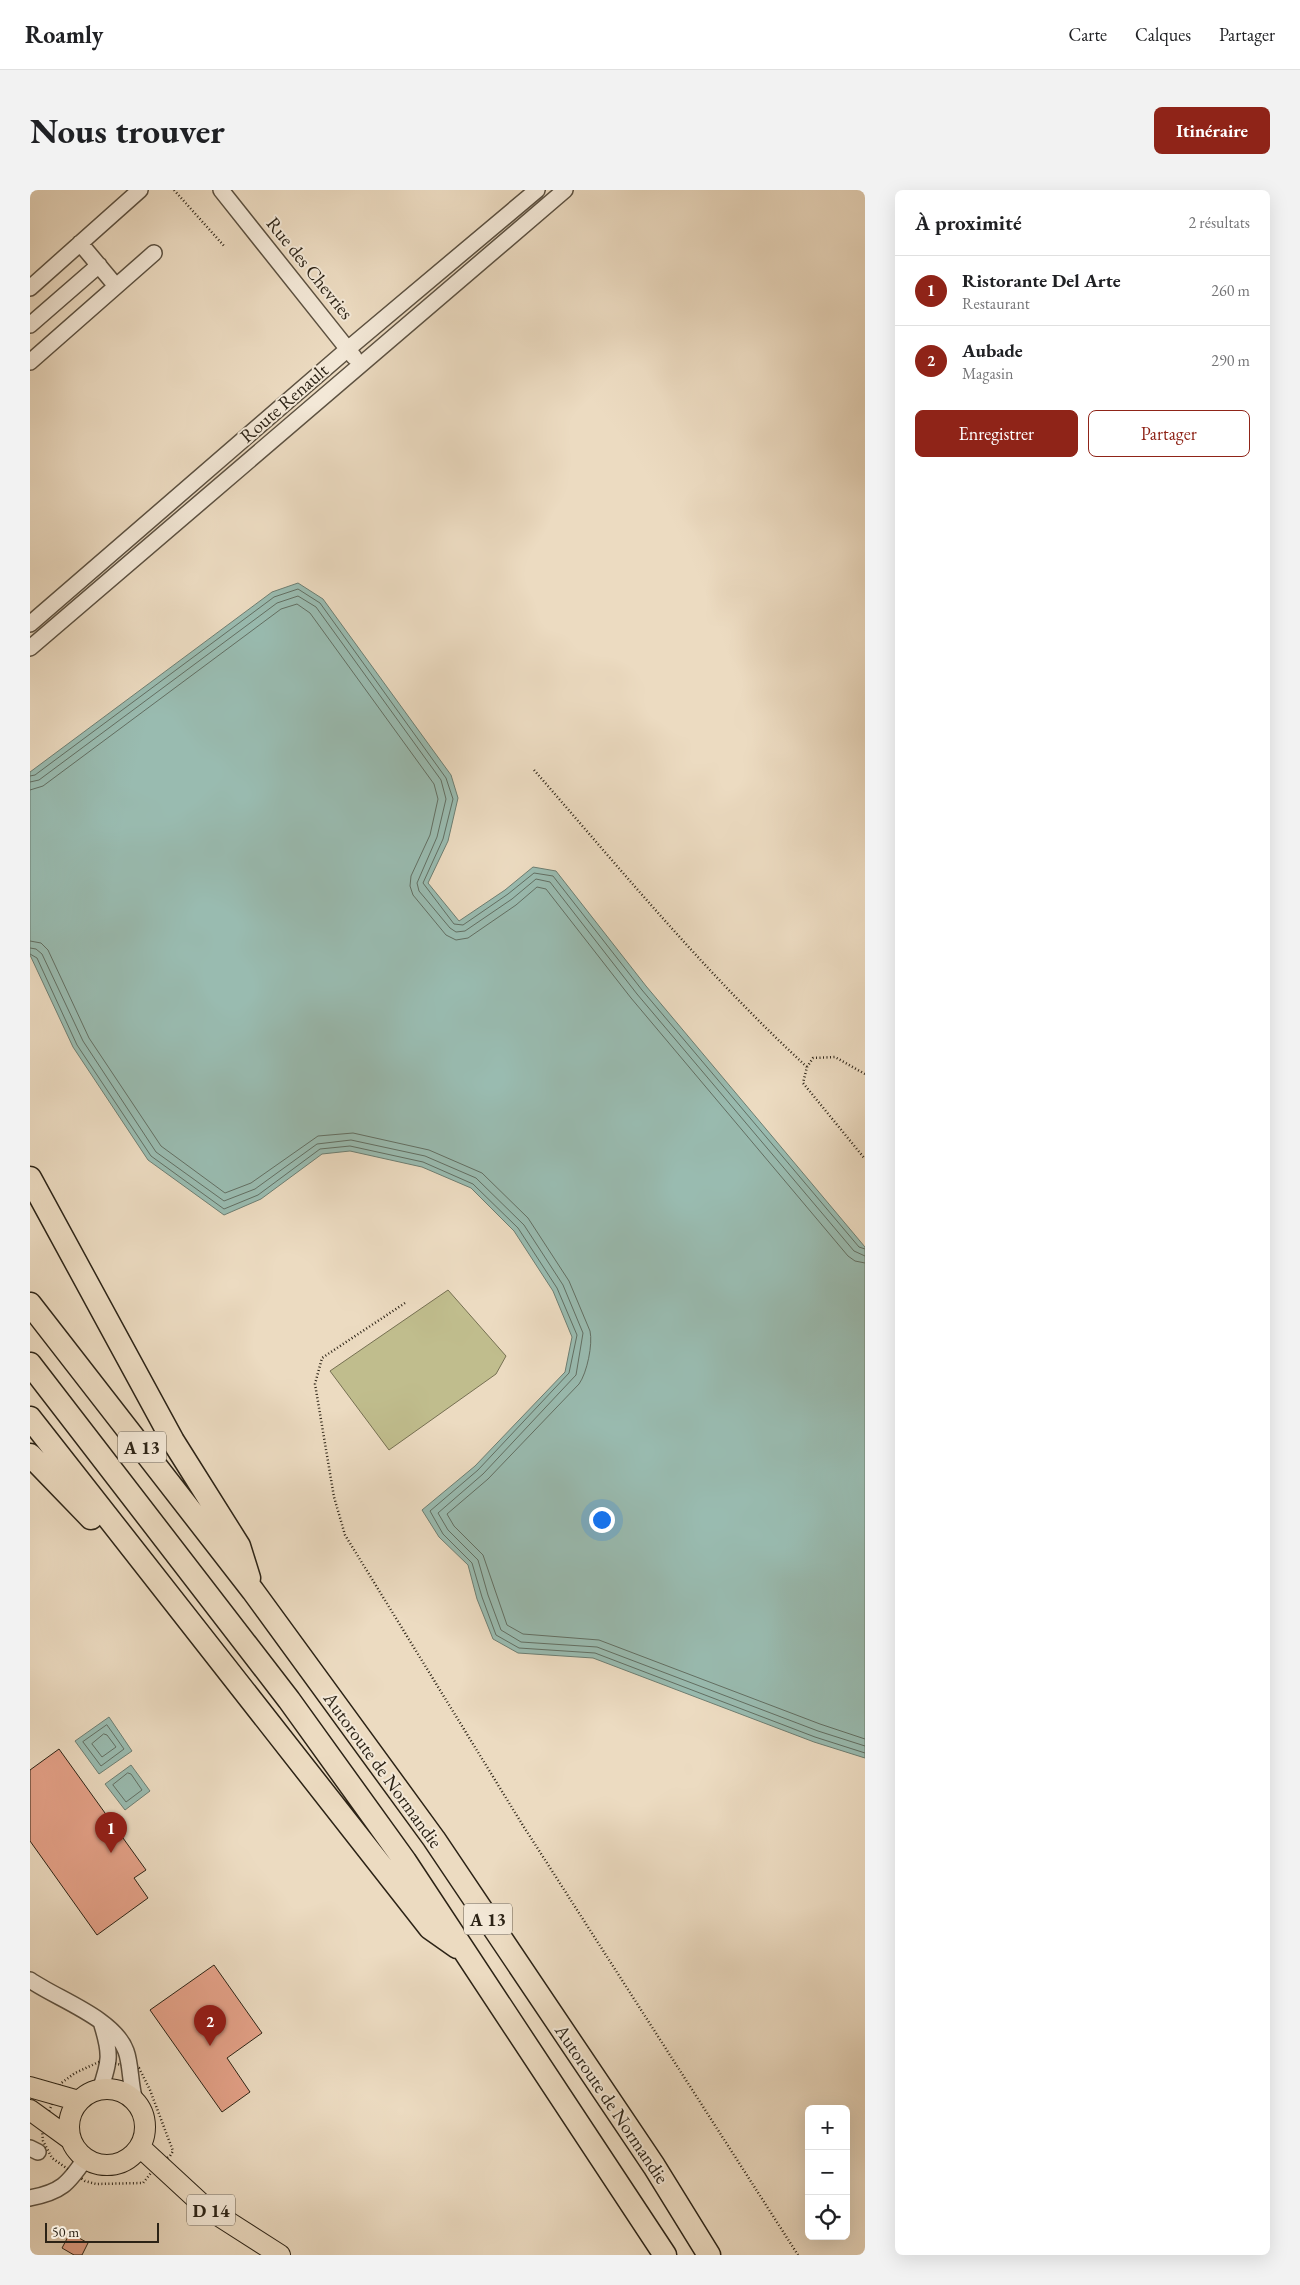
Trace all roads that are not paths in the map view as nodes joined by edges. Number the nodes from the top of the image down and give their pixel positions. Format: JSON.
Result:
{"nodes":[{"id":1,"x":140,"y":190,"type":"edge"},
{"id":2,"x":222,"y":190,"type":"edge"},
{"id":3,"x":537,"y":190,"type":"edge"},
{"id":4,"x":565,"y":190,"type":"edge"},
{"id":5,"x":80,"y":242,"type":"junction"},
{"id":6,"x":154,"y":253,"type":"dead end"},
{"id":7,"x":99,"y":265,"type":"junction"},
{"id":8,"x":116,"y":286,"type":"junction"},
{"id":9,"x":30,"y":288,"type":"edge"},
{"id":10,"x":30,"y":325,"type":"edge"},
{"id":11,"x":349,"y":348,"type":"junction"},
{"id":12,"x":30,"y":362,"type":"edge"},
{"id":13,"x":305,"y":412,"type":"junction"},
{"id":14,"x":30,"y":624,"type":"edge"},
{"id":15,"x":30,"y":648,"type":"edge"},
{"id":16,"x":30,"y":1178,"type":"edge"},
{"id":17,"x":30,"y":1304,"type":"edge"},
{"id":18,"x":30,"y":1364,"type":"edge"},
{"id":19,"x":30,"y":1418,"type":"edge"},
{"id":20,"x":30,"y":1455,"type":"edge"},
{"id":21,"x":253,"y":1591,"type":"junction"},
{"id":22,"x":204,"y":1643,"type":"junction"},
{"id":23,"x":468,"y":1955,"type":"junction"},
{"id":24,"x":30,"y":1980,"type":"edge"},
{"id":25,"x":102,"y":2023,"type":"junction"},
{"id":26,"x":30,"y":2087,"type":"edge"},
{"id":27,"x":100,"y":2090,"type":"junction"},
{"id":28,"x":79,"y":2101,"type":"junction"},
{"id":29,"x":135,"y":2101,"type":"junction"},
{"id":30,"x":30,"y":2110,"type":"edge"},
{"id":31,"x":70,"y":2139,"type":"junction"},
{"id":32,"x":140,"y":2147,"type":"junction"},
{"id":33,"x":85,"y":2159,"type":"junction"},
{"id":34,"x":30,"y":2198,"type":"edge"},
{"id":35,"x":280,"y":2255,"type":"edge"},
{"id":36,"x":665,"y":2255,"type":"edge"},
{"id":37,"x":709,"y":2255,"type":"edge"}],
"edges":[{"from":1,"to":5,"type":"street"},
{"from":2,"to":11,"type":"street","name":"Rue des Chevries"},
{"from":3,"to":11,"type":"street","name":"Route Renault"},
{"from":4,"to":13,"type":"street","name":"Route Renault"},
{"from":5,"to":7,"type":"street"},
{"from":5,"to":9,"type":"street"},
{"from":6,"to":8,"type":"street"},
{"from":7,"to":8,"type":"street"},
{"from":7,"to":10,"type":"street"},
{"from":8,"to":12,"type":"street"},
{"from":11,"to":13,"type":"street"},
{"from":11,"to":14,"type":"street","name":"Route Renault"},
{"from":13,"to":15,"type":"street","name":"Route Renault"},
{"from":16,"to":21,"type":"highway"},
{"from":17,"to":21,"type":"highway","name":"Autoroute de Normandie","number":"A 13"},
{"from":18,"to":23,"type":"highway","name":"Autoroute de Normandie","number":"A 13"},
{"from":19,"to":22,"type":"highway"},
{"from":20,"to":22,"type":"highway"},
{"from":21,"to":37,"type":"highway","name":"Autoroute de Normandie","number":"A 13"},
{"from":22,"to":23,"type":"highway"},
{"from":23,"to":36,"type":"highway","name":"Autoroute de Normandie","number":"A 13"},
{"from":24,"to":25,"type":"street"},
{"from":25,"to":27,"type":"street"},
{"from":25,"to":29,"type":"street"},
{"from":26,"to":28,"type":"main road"},
{"from":27,"to":28,"type":"main road"},
{"from":27,"to":29,"type":"main road"},
{"from":28,"to":31,"type":"main road"},
{"from":29,"to":32,"type":"main road"},
{"from":30,"to":31,"type":"main road"},
{"from":31,"to":33,"type":"main road"},
{"from":32,"to":33,"type":"main road"},
{"from":32,"to":35,"type":"main road","number":"D 14"},
{"from":33,"to":34,"type":"street"}]}
